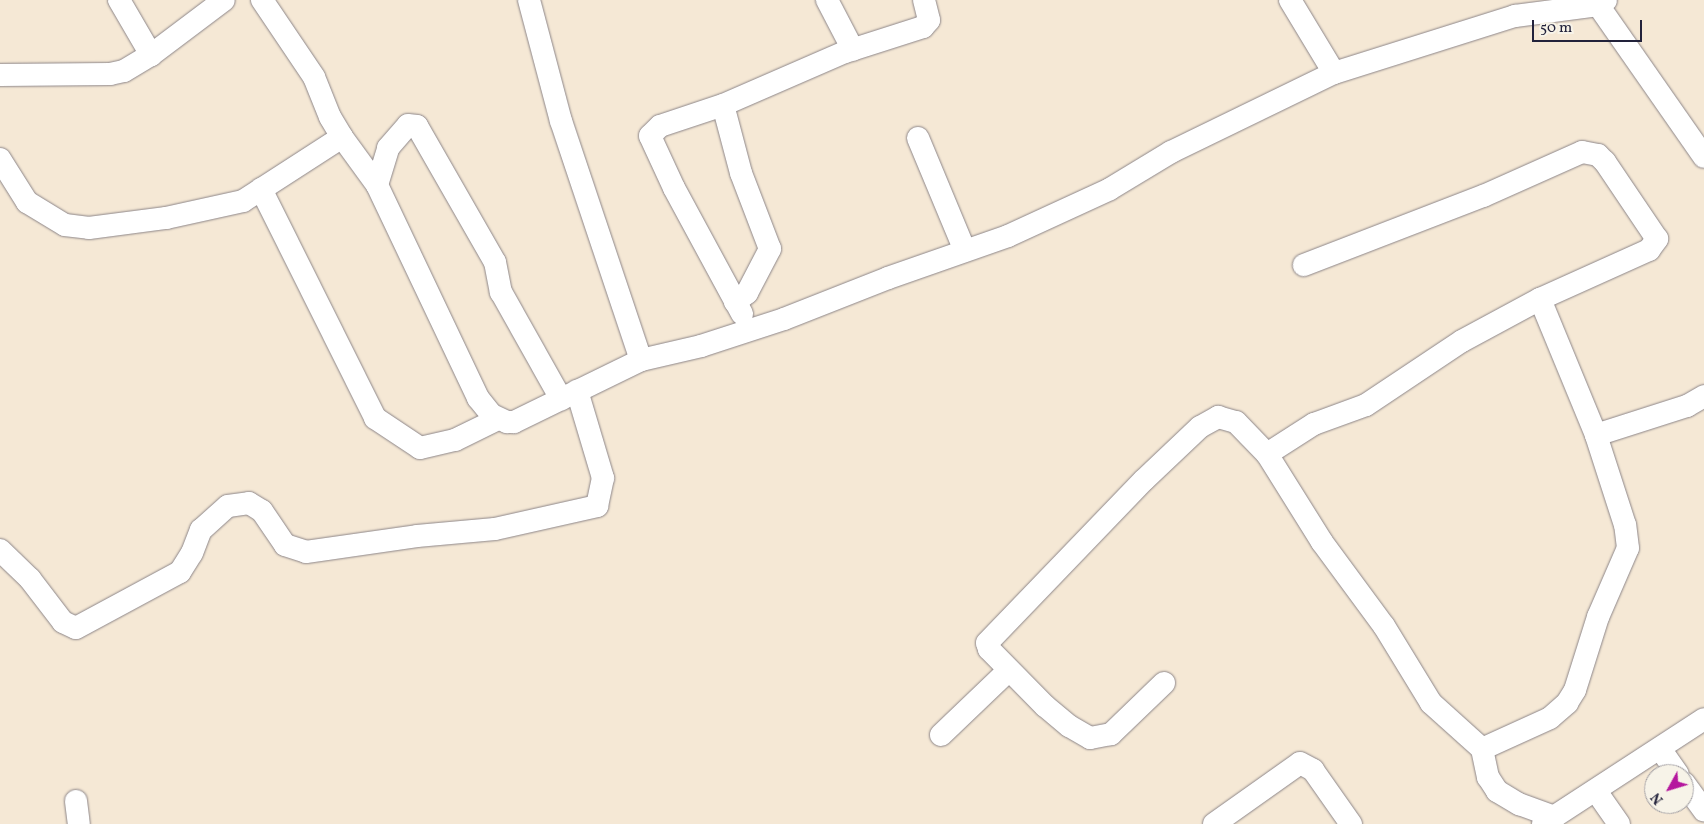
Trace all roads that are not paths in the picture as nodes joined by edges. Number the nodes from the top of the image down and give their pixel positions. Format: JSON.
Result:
{"nodes":[{"id":1,"x":119,"y":0,"type":"edge"},
{"id":2,"x":224,"y":0,"type":"edge"},
{"id":3,"x":262,"y":0,"type":"edge"},
{"id":4,"x":529,"y":0,"type":"edge"},
{"id":5,"x":827,"y":0,"type":"edge"},
{"id":6,"x":924,"y":0,"type":"edge"},
{"id":7,"x":1290,"y":0,"type":"edge"},
{"id":8,"x":1602,"y":3,"type":"edge"},
{"id":9,"x":853,"y":50,"type":"junction"},
{"id":10,"x":151,"y":55,"type":"junction"},
{"id":11,"x":1334,"y":73,"type":"junction"},
{"id":12,"x":0,"y":75,"type":"edge"},
{"id":13,"x":723,"y":105,"type":"junction"},
{"id":14,"x":342,"y":137,"type":"junction"},
{"id":15,"x":918,"y":138,"type":"dead end"},
{"id":16,"x":1704,"y":158,"type":"edge"},
{"id":17,"x":0,"y":159,"type":"edge"},
{"id":18,"x":377,"y":185,"type":"junction"},
{"id":19,"x":261,"y":189,"type":"junction"},
{"id":20,"x":965,"y":251,"type":"junction"},
{"id":21,"x":1304,"y":265,"type":"dead end"},
{"id":22,"x":1540,"y":299,"type":"junction"},
{"id":23,"x":735,"y":302,"type":"junction"},
{"id":24,"x":752,"y":330,"type":"junction"},
{"id":25,"x":641,"y":360,"type":"junction"},
{"id":26,"x":569,"y":395,"type":"junction"},
{"id":27,"x":1704,"y":396,"type":"edge"},
{"id":28,"x":498,"y":419,"type":"junction"},
{"id":29,"x":1596,"y":435,"type":"junction"},
{"id":30,"x":1267,"y":454,"type":"junction"},
{"id":31,"x":0,"y":550,"type":"edge"},
{"id":32,"x":1009,"y":670,"type":"junction"},
{"id":33,"x":1164,"y":683,"type":"dead end"},
{"id":34,"x":1704,"y":719,"type":"edge"},
{"id":35,"x":941,"y":735,"type":"dead end"},
{"id":36,"x":1482,"y":749,"type":"junction"},
{"id":37,"x":1661,"y":750,"type":"junction"},
{"id":38,"x":1671,"y":764,"type":"edge"},
{"id":39,"x":1596,"y":791,"type":"junction"},
{"id":40,"x":1694,"y":797,"type":"edge"},
{"id":41,"x":76,"y":801,"type":"dead end"},
{"id":42,"x":1704,"y":811,"type":"edge"},
{"id":43,"x":1549,"y":820,"type":"edge"},
{"id":44,"x":79,"y":824,"type":"edge"},
{"id":45,"x":1214,"y":824,"type":"edge"},
{"id":46,"x":1351,"y":824,"type":"edge"},
{"id":47,"x":1619,"y":824,"type":"edge"}],
"edges":[{"from":1,"to":10,"type":"street"},
{"from":2,"to":10,"type":"street"},
{"from":3,"to":14,"type":"street"},
{"from":4,"to":25,"type":"street"},
{"from":5,"to":9,"type":"street"},
{"from":6,"to":9,"type":"street"},
{"from":7,"to":11,"type":"street"},
{"from":8,"to":11,"type":"street"},
{"from":8,"to":16,"type":"street"},
{"from":9,"to":13,"type":"street"},
{"from":10,"to":12,"type":"street"},
{"from":11,"to":20,"type":"street"},
{"from":13,"to":23,"type":"street"},
{"from":13,"to":23,"type":"street"},
{"from":14,"to":18,"type":"street"},
{"from":14,"to":19,"type":"street"},
{"from":15,"to":20,"type":"street"},
{"from":17,"to":19,"type":"street"},
{"from":18,"to":26,"type":"street"},
{"from":18,"to":28,"type":"street"},
{"from":19,"to":28,"type":"street"},
{"from":20,"to":24,"type":"street"},
{"from":21,"to":22,"type":"street"},
{"from":22,"to":29,"type":"street"},
{"from":22,"to":30,"type":"street"},
{"from":23,"to":24,"type":"street"},
{"from":24,"to":25,"type":"street"},
{"from":25,"to":26,"type":"street"},
{"from":26,"to":28,"type":"street"},
{"from":26,"to":31,"type":"street"},
{"from":27,"to":29,"type":"street"},
{"from":29,"to":36,"type":"street"},
{"from":30,"to":32,"type":"street"},
{"from":30,"to":36,"type":"street"},
{"from":32,"to":33,"type":"street"},
{"from":32,"to":35,"type":"street"},
{"from":34,"to":37,"type":"street"},
{"from":36,"to":43,"type":"street"},
{"from":37,"to":38,"type":"street"},
{"from":37,"to":39,"type":"street"},
{"from":39,"to":43,"type":"street"},
{"from":39,"to":47,"type":"street"},
{"from":40,"to":42,"type":"street"},
{"from":41,"to":44,"type":"street"},
{"from":45,"to":46,"type":"street"}]}
